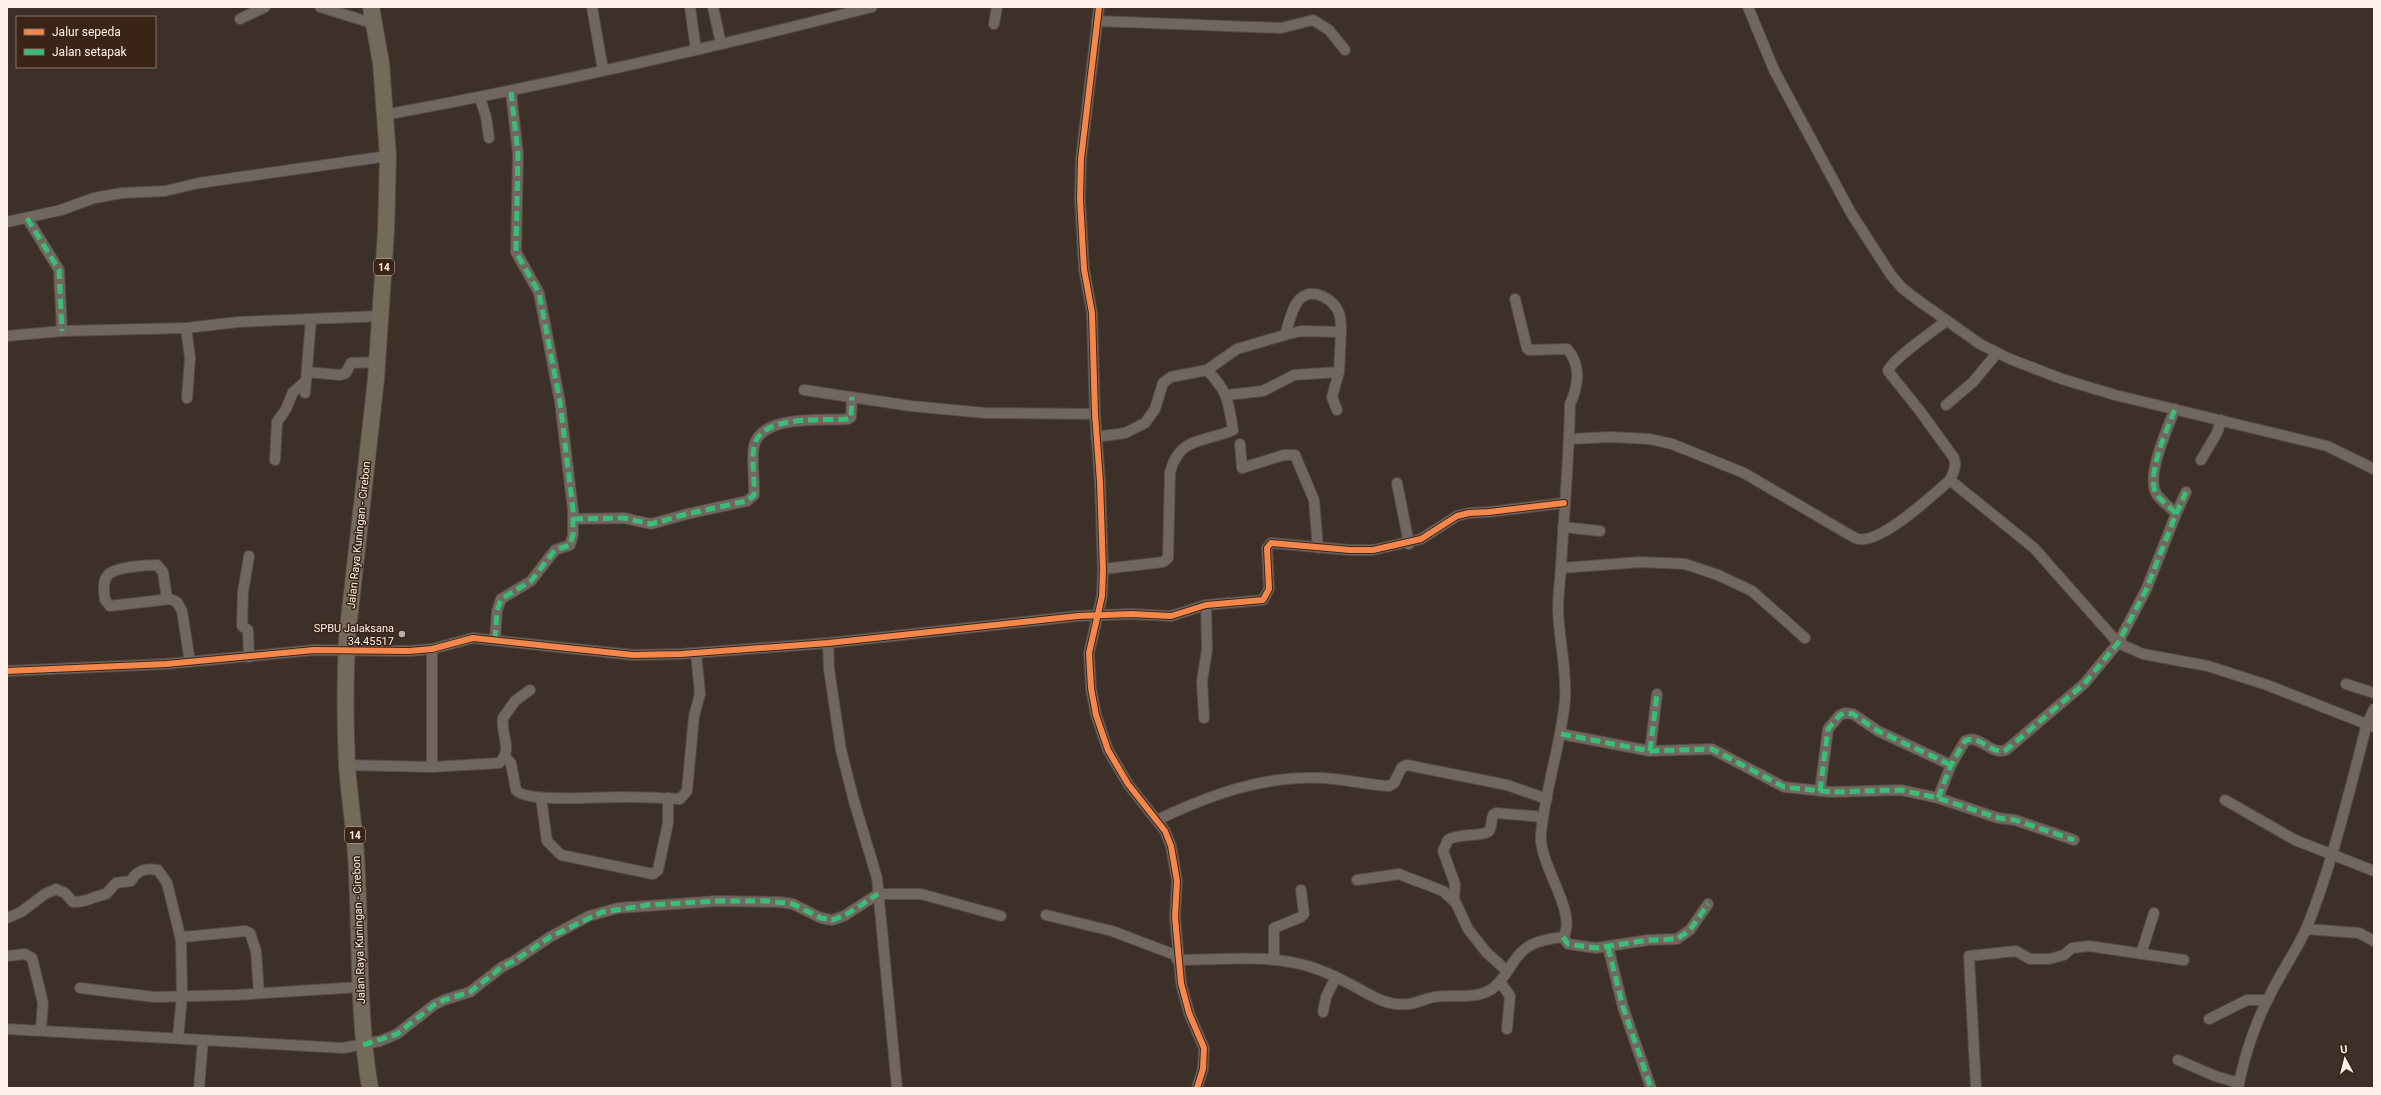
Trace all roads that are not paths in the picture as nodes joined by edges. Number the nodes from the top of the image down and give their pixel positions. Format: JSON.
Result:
{"nodes":[{"id":1,"x":265,"y":7,"type":"edge"},
{"id":2,"x":320,"y":7,"type":"edge"},
{"id":3,"x":371,"y":7,"type":"edge"},
{"id":4,"x":592,"y":7,"type":"edge"},
{"id":5,"x":690,"y":7,"type":"edge"},
{"id":6,"x":713,"y":7,"type":"edge"},
{"id":7,"x":872,"y":7,"type":"edge"},
{"id":8,"x":997,"y":7,"type":"edge"},
{"id":9,"x":1099,"y":7,"type":"edge"},
{"id":10,"x":1748,"y":7,"type":"edge"},
{"id":11,"x":859,"y":9,"type":"edge"},
{"id":12,"x":240,"y":19,"type":"dead end"},
{"id":13,"x":1097,"y":21,"type":"junction"},
{"id":14,"x":375,"y":24,"type":"junction"},
{"id":15,"x":994,"y":24,"type":"dead end"},
{"id":16,"x":721,"y":44,"type":"junction"},
{"id":17,"x":696,"y":50,"type":"junction"},
{"id":18,"x":1345,"y":50,"type":"dead end"},
{"id":19,"x":603,"y":70,"type":"junction"},
{"id":20,"x":511,"y":92,"type":"junction"},
{"id":21,"x":480,"y":98,"type":"junction"},
{"id":22,"x":384,"y":115,"type":"junction"},
{"id":23,"x":488,"y":138,"type":"dead end"},
{"id":24,"x":388,"y":156,"type":"junction"},
{"id":25,"x":27,"y":218,"type":"junction"},
{"id":26,"x":7,"y":222,"type":"edge"},
{"id":27,"x":1515,"y":299,"type":"dead end"},
{"id":28,"x":381,"y":316,"type":"junction"},
{"id":29,"x":311,"y":319,"type":"junction"},
{"id":30,"x":1946,"y":321,"type":"junction"},
{"id":31,"x":186,"y":328,"type":"junction"},
{"id":32,"x":62,"y":331,"type":"junction"},
{"id":33,"x":1342,"y":332,"type":"junction"},
{"id":34,"x":1284,"y":335,"type":"junction"},
{"id":35,"x":7,"y":336,"type":"edge"},
{"id":36,"x":1997,"y":352,"type":"junction"},
{"id":37,"x":377,"y":362,"type":"junction"},
{"id":38,"x":1207,"y":370,"type":"junction"},
{"id":39,"x":1339,"y":372,"type":"junction"},
{"id":40,"x":306,"y":377,"type":"junction"},
{"id":41,"x":804,"y":390,"type":"dead end"},
{"id":42,"x":305,"y":393,"type":"dead end"},
{"id":43,"x":1227,"y":395,"type":"junction"},
{"id":44,"x":852,"y":397,"type":"junction"},
{"id":45,"x":187,"y":398,"type":"dead end"},
{"id":46,"x":1946,"y":405,"type":"dead end"},
{"id":47,"x":2175,"y":409,"type":"junction"},
{"id":48,"x":1337,"y":410,"type":"dead end"},
{"id":49,"x":1094,"y":414,"type":"junction"},
{"id":50,"x":2221,"y":420,"type":"junction"},
{"id":51,"x":1096,"y":437,"type":"junction"},
{"id":52,"x":1569,"y":439,"type":"junction"},
{"id":53,"x":1240,"y":444,"type":"dead end"},
{"id":54,"x":275,"y":460,"type":"dead end"},
{"id":55,"x":2201,"y":460,"type":"dead end"},
{"id":56,"x":2374,"y":469,"type":"edge"},
{"id":57,"x":1950,"y":480,"type":"junction"},
{"id":58,"x":1397,"y":483,"type":"dead end"},
{"id":59,"x":2186,"y":492,"type":"dead end"},
{"id":60,"x":1564,"y":503,"type":"junction"},
{"id":61,"x":2176,"y":514,"type":"junction"},
{"id":62,"x":573,"y":519,"type":"junction"},
{"id":63,"x":1563,"y":527,"type":"junction"},
{"id":64,"x":1600,"y":531,"type":"dead end"},
{"id":65,"x":1409,"y":544,"type":"junction"},
{"id":66,"x":1318,"y":548,"type":"junction"},
{"id":67,"x":249,"y":556,"type":"dead end"},
{"id":68,"x":1561,"y":568,"type":"junction"},
{"id":69,"x":1103,"y":569,"type":"junction"},
{"id":70,"x":167,"y":599,"type":"junction"},
{"id":71,"x":1206,"y":605,"type":"junction"},
{"id":72,"x":1099,"y":615,"type":"junction"},
{"id":73,"x":1805,"y":638,"type":"dead end"},
{"id":74,"x":495,"y":640,"type":"junction"},
{"id":75,"x":828,"y":643,"type":"junction"},
{"id":76,"x":2118,"y":643,"type":"junction"},
{"id":77,"x":432,"y":649,"type":"junction"},
{"id":78,"x":347,"y":650,"type":"junction"},
{"id":79,"x":696,"y":653,"type":"junction"},
{"id":80,"x":249,"y":657,"type":"junction"},
{"id":81,"x":190,"y":662,"type":"junction"},
{"id":82,"x":7,"y":672,"type":"edge"},
{"id":83,"x":2346,"y":684,"type":"dead end"},
{"id":84,"x":530,"y":690,"type":"dead end"},
{"id":85,"x":2374,"y":693,"type":"edge"},
{"id":86,"x":1657,"y":694,"type":"dead end"},
{"id":87,"x":2374,"y":709,"type":"edge"},
{"id":88,"x":1204,"y":718,"type":"dead end"},
{"id":89,"x":2370,"y":726,"type":"edge"},
{"id":90,"x":1561,"y":734,"type":"junction"},
{"id":91,"x":1650,"y":751,"type":"junction"},
{"id":92,"x":504,"y":756,"type":"junction"},
{"id":93,"x":347,"y":765,"type":"junction"},
{"id":94,"x":1951,"y":765,"type":"junction"},
{"id":95,"x":432,"y":767,"type":"junction"},
{"id":96,"x":1820,"y":791,"type":"junction"},
{"id":97,"x":541,"y":798,"type":"junction"},
{"id":98,"x":668,"y":798,"type":"junction"},
{"id":99,"x":1938,"y":798,"type":"junction"},
{"id":100,"x":1547,"y":799,"type":"junction"},
{"id":101,"x":2225,"y":800,"type":"dead end"},
{"id":102,"x":1543,"y":817,"type":"junction"},
{"id":103,"x":1157,"y":820,"type":"junction"},
{"id":104,"x":2074,"y":840,"type":"dead end"},
{"id":105,"x":2333,"y":853,"type":"junction"},
{"id":106,"x":2374,"y":871,"type":"edge"},
{"id":107,"x":1357,"y":880,"type":"dead end"},
{"id":108,"x":1301,"y":890,"type":"dead end"},
{"id":109,"x":878,"y":894,"type":"junction"},
{"id":110,"x":1454,"y":900,"type":"junction"},
{"id":111,"x":1708,"y":904,"type":"dead end"},
{"id":112,"x":2154,"y":913,"type":"dead end"},
{"id":113,"x":1046,"y":915,"type":"dead end"},
{"id":114,"x":1000,"y":916,"type":"dead end"},
{"id":115,"x":7,"y":918,"type":"edge"},
{"id":116,"x":2306,"y":929,"type":"junction"},
{"id":117,"x":1563,"y":937,"type":"junction"},
{"id":118,"x":181,"y":940,"type":"junction"},
{"id":119,"x":2374,"y":941,"type":"edge"},
{"id":120,"x":1608,"y":947,"type":"junction"},
{"id":121,"x":2141,"y":954,"type":"junction"},
{"id":122,"x":7,"y":956,"type":"edge"},
{"id":123,"x":1178,"y":958,"type":"junction"},
{"id":124,"x":1274,"y":960,"type":"junction"},
{"id":125,"x":2184,"y":960,"type":"dead end"},
{"id":126,"x":1507,"y":971,"type":"junction"},
{"id":127,"x":1336,"y":977,"type":"junction"},
{"id":128,"x":1500,"y":982,"type":"junction"},
{"id":129,"x":360,"y":987,"type":"junction"},
{"id":130,"x":80,"y":988,"type":"dead end"},
{"id":131,"x":259,"y":993,"type":"junction"},
{"id":132,"x":182,"y":996,"type":"junction"},
{"id":133,"x":2267,"y":1000,"type":"junction"},
{"id":134,"x":1323,"y":1012,"type":"dead end"},
{"id":135,"x":2209,"y":1019,"type":"dead end"},
{"id":136,"x":7,"y":1029,"type":"edge"},
{"id":137,"x":1507,"y":1029,"type":"dead end"},
{"id":138,"x":36,"y":1030,"type":"junction"},
{"id":139,"x":178,"y":1038,"type":"junction"},
{"id":140,"x":203,"y":1040,"type":"junction"},
{"id":141,"x":363,"y":1045,"type":"junction"},
{"id":142,"x":2178,"y":1060,"type":"dead end"},
{"id":143,"x":2239,"y":1086,"type":"edge"},
{"id":144,"x":199,"y":1088,"type":"edge"},
{"id":145,"x":370,"y":1088,"type":"edge"},
{"id":146,"x":897,"y":1088,"type":"edge"},
{"id":147,"x":1197,"y":1088,"type":"edge"},
{"id":148,"x":1651,"y":1088,"type":"edge"},
{"id":149,"x":1976,"y":1088,"type":"edge"}],
"edges":[{"from":1,"to":12,"type":"street"},
{"from":2,"to":14,"type":"street"},
{"from":3,"to":14,"type":"highway","name":"Jalan Raya Kuningan - Cirebon","number":"14"},
{"from":4,"to":19,"type":"street"},
{"from":5,"to":17,"type":"street"},
{"from":6,"to":16,"type":"street"},
{"from":7,"to":11,"type":"street"},
{"from":8,"to":15,"type":"street"},
{"from":9,"to":13,"type":"street"},
{"from":10,"to":30,"type":"street"},
{"from":11,"to":16,"type":"street"},
{"from":13,"to":18,"type":"street"},
{"from":13,"to":49,"type":"street"},
{"from":14,"to":22,"type":"highway","name":"Jalan Raya Kuningan - Cirebon","number":"14"},
{"from":16,"to":17,"type":"street"},
{"from":17,"to":19,"type":"street"},
{"from":19,"to":20,"type":"street"},
{"from":20,"to":21,"type":"street"},
{"from":20,"to":62,"type":"street"},
{"from":21,"to":22,"type":"street"},
{"from":21,"to":23,"type":"street"},
{"from":22,"to":24,"type":"highway","name":"Jalan Raya Kuningan - Cirebon","number":"14"},
{"from":24,"to":25,"type":"street"},
{"from":24,"to":28,"type":"highway","name":"Jalan Raya Kuningan - Cirebon","number":"14"},
{"from":25,"to":26,"type":"street"},
{"from":25,"to":32,"type":"street"},
{"from":27,"to":52,"type":"street"},
{"from":28,"to":29,"type":"street"},
{"from":28,"to":37,"type":"highway","name":"Jalan Raya Kuningan - Cirebon","number":"14"},
{"from":29,"to":31,"type":"street"},
{"from":29,"to":40,"type":"street"},
{"from":30,"to":36,"type":"street"},
{"from":30,"to":57,"type":"street"},
{"from":31,"to":32,"type":"street"},
{"from":31,"to":45,"type":"street"},
{"from":32,"to":35,"type":"street"},
{"from":33,"to":34,"type":"street"},
{"from":33,"to":34,"type":"street"},
{"from":33,"to":39,"type":"street"},
{"from":34,"to":38,"type":"street"},
{"from":36,"to":46,"type":"street"},
{"from":36,"to":47,"type":"street"},
{"from":37,"to":40,"type":"street"},
{"from":37,"to":78,"type":"highway","name":"Jalan Raya Kuningan - Cirebon","number":"14"},
{"from":38,"to":43,"type":"street"},
{"from":38,"to":51,"type":"street"},
{"from":39,"to":43,"type":"street"},
{"from":39,"to":48,"type":"street"},
{"from":40,"to":42,"type":"street"},
{"from":40,"to":54,"type":"street"},
{"from":41,"to":44,"type":"street"},
{"from":43,"to":69,"type":"street"},
{"from":44,"to":49,"type":"street"},
{"from":44,"to":62,"type":"street"},
{"from":47,"to":50,"type":"street"},
{"from":47,"to":61,"type":"street"},
{"from":49,"to":51,"type":"street"},
{"from":50,"to":55,"type":"street"},
{"from":50,"to":56,"type":"street"},
{"from":51,"to":69,"type":"street"},
{"from":52,"to":57,"type":"street"},
{"from":52,"to":60,"type":"street"},
{"from":53,"to":66,"type":"street"},
{"from":57,"to":76,"type":"street"},
{"from":58,"to":65,"type":"street"},
{"from":59,"to":61,"type":"street"},
{"from":60,"to":63,"type":"street"},
{"from":60,"to":65,"type":"street"},
{"from":61,"to":76,"type":"street"},
{"from":62,"to":74,"type":"street"},
{"from":63,"to":64,"type":"street"},
{"from":63,"to":68,"type":"street"},
{"from":65,"to":66,"type":"street"},
{"from":66,"to":71,"type":"street"},
{"from":67,"to":80,"type":"street"},
{"from":68,"to":73,"type":"street"},
{"from":68,"to":90,"type":"street"},
{"from":69,"to":72,"type":"street"},
{"from":70,"to":70,"type":"street"},
{"from":70,"to":81,"type":"street"},
{"from":71,"to":72,"type":"street"},
{"from":71,"to":88,"type":"street"},
{"from":72,"to":75,"type":"street"},
{"from":72,"to":103,"type":"street"},
{"from":74,"to":77,"type":"street"},
{"from":74,"to":79,"type":"street"},
{"from":75,"to":79,"type":"street"},
{"from":75,"to":109,"type":"street"},
{"from":76,"to":89,"type":"street"},
{"from":76,"to":94,"type":"street"},
{"from":77,"to":78,"type":"street"},
{"from":77,"to":95,"type":"street"},
{"from":78,"to":80,"type":"street"},
{"from":78,"to":93,"type":"highway","name":"Jalan Raya Kuningan - Cirebon","number":"14"},
{"from":79,"to":98,"type":"street"},
{"from":80,"to":81,"type":"street"},
{"from":81,"to":82,"type":"street"},
{"from":83,"to":85,"type":"street"},
{"from":84,"to":92,"type":"street"},
{"from":86,"to":91,"type":"street"},
{"from":87,"to":89,"type":"street"},
{"from":89,"to":105,"type":"street"},
{"from":90,"to":91,"type":"street"},
{"from":90,"to":100,"type":"street"},
{"from":91,"to":96,"type":"street"},
{"from":92,"to":95,"type":"street"},
{"from":92,"to":97,"type":"street"},
{"from":93,"to":95,"type":"street"},
{"from":93,"to":129,"type":"highway","name":"Jalan Raya Kuningan - Cirebon","number":"14"},
{"from":94,"to":96,"type":"street"},
{"from":94,"to":99,"type":"street"},
{"from":96,"to":99,"type":"street"},
{"from":97,"to":98,"type":"street"},
{"from":97,"to":98,"type":"street"},
{"from":99,"to":104,"type":"street"},
{"from":100,"to":102,"type":"street"},
{"from":100,"to":103,"type":"street"},
{"from":101,"to":105,"type":"street"},
{"from":102,"to":110,"type":"street"},
{"from":102,"to":117,"type":"street"},
{"from":103,"to":123,"type":"street"},
{"from":105,"to":106,"type":"street"},
{"from":105,"to":116,"type":"street"},
{"from":107,"to":110,"type":"street"},
{"from":108,"to":124,"type":"street"},
{"from":109,"to":114,"type":"street"},
{"from":109,"to":141,"type":"street"},
{"from":109,"to":146,"type":"street"},
{"from":110,"to":126,"type":"street"},
{"from":111,"to":120,"type":"street"},
{"from":112,"to":121,"type":"street"},
{"from":113,"to":123,"type":"street"},
{"from":115,"to":118,"type":"street"},
{"from":116,"to":119,"type":"street"},
{"from":116,"to":133,"type":"street"},
{"from":117,"to":120,"type":"street"},
{"from":117,"to":126,"type":"street"},
{"from":118,"to":131,"type":"street"},
{"from":118,"to":132,"type":"street"},
{"from":120,"to":148,"type":"street"},
{"from":121,"to":125,"type":"street"},
{"from":121,"to":149,"type":"street"},
{"from":122,"to":138,"type":"street"},
{"from":123,"to":124,"type":"street"},
{"from":123,"to":147,"type":"street"},
{"from":124,"to":127,"type":"street"},
{"from":126,"to":128,"type":"street"},
{"from":127,"to":128,"type":"street"},
{"from":127,"to":134,"type":"street"},
{"from":128,"to":137,"type":"street"},
{"from":129,"to":131,"type":"street"},
{"from":129,"to":141,"type":"highway","name":"Jalan Raya Kuningan - Cirebon","number":"14"},
{"from":130,"to":132,"type":"street"},
{"from":131,"to":132,"type":"street"},
{"from":132,"to":139,"type":"street"},
{"from":133,"to":135,"type":"street"},
{"from":133,"to":143,"type":"street"},
{"from":136,"to":138,"type":"street"},
{"from":138,"to":139,"type":"street"},
{"from":139,"to":140,"type":"street"},
{"from":140,"to":141,"type":"street"},
{"from":140,"to":144,"type":"street"},
{"from":141,"to":145,"type":"highway","name":"Jalan Raya Kuningan - Cirebon","number":"14"},
{"from":142,"to":143,"type":"street"}]}
